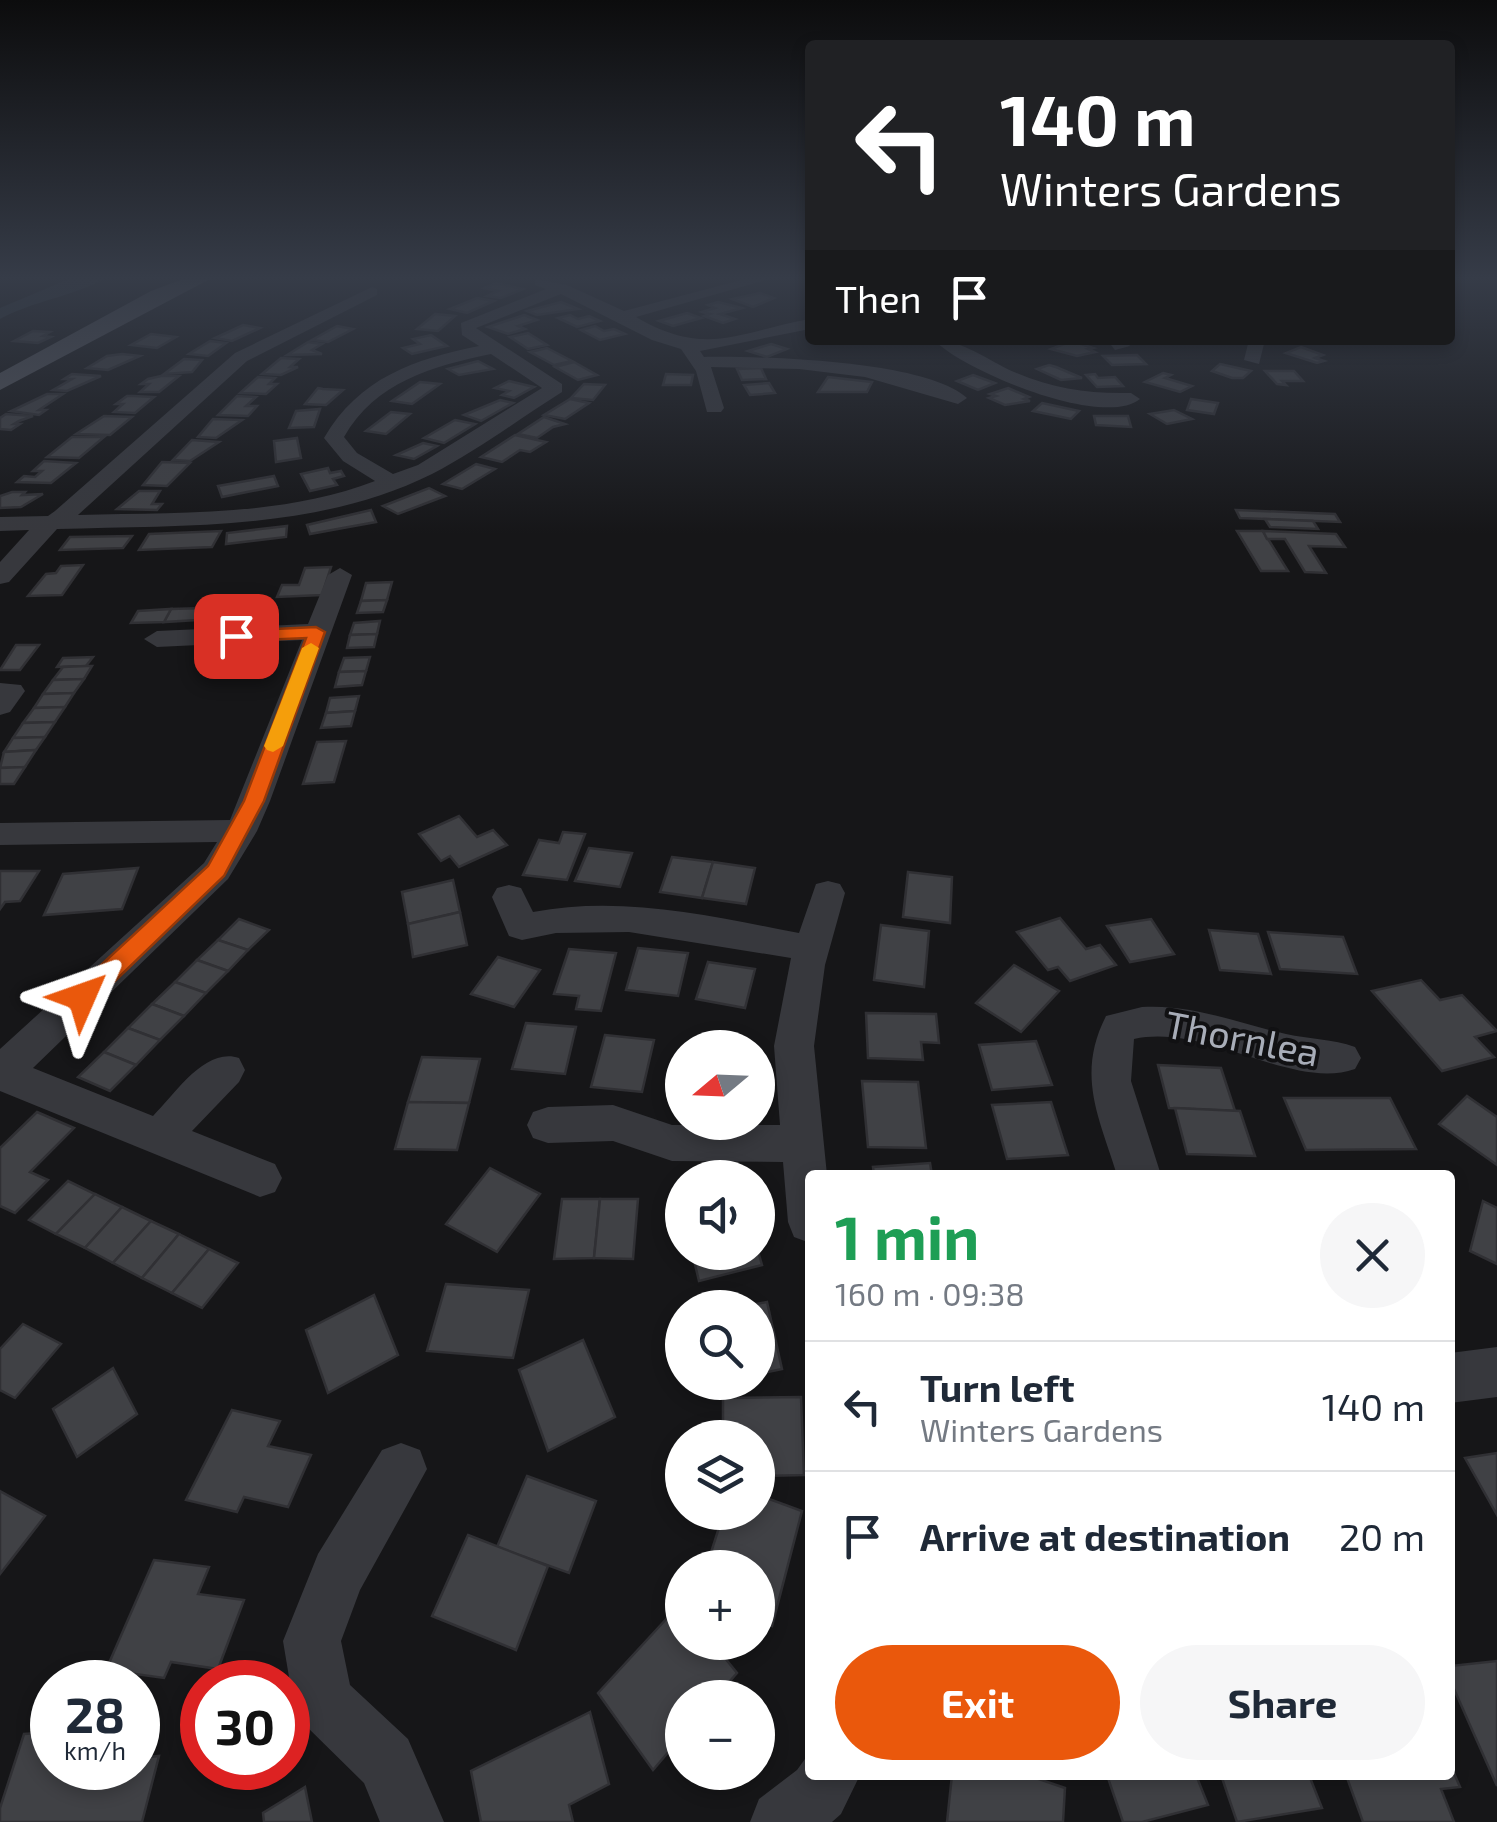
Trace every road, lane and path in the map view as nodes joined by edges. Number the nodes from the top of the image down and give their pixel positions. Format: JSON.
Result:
{"nodes":[{"id":1,"x":34,"y":364,"type":"edge"},
{"id":2,"x":233,"y":364,"type":"edge"},
{"id":3,"x":427,"y":364,"type":"edge"},
{"id":4,"x":518,"y":364,"type":"edge"},
{"id":5,"x":701,"y":364,"type":"edge"},
{"id":6,"x":746,"y":364,"type":"edge"},
{"id":7,"x":984,"y":364,"type":"edge"},
{"id":8,"x":0,"y":383,"type":"edge"},
{"id":9,"x":958,"y":398,"type":"dead end"},
{"id":10,"x":1130,"y":399,"type":"dead end"},
{"id":11,"x":714,"y":408,"type":"dead end"},
{"id":12,"x":393,"y":484,"type":"junction"},
{"id":13,"x":53,"y":522,"type":"junction"},
{"id":14,"x":0,"y":524,"type":"edge"},
{"id":15,"x":340,"y":575,"type":"dead end"},
{"id":16,"x":0,"y":578,"type":"edge"},
{"id":17,"x":316,"y":632,"type":"junction"},
{"id":18,"x":157,"y":640,"type":"dead end"},
{"id":19,"x":0,"y":692,"type":"edge"},
{"id":20,"x":0,"y":706,"type":"edge"},
{"id":21,"x":241,"y":831,"type":"junction"},
{"id":22,"x":0,"y":834,"type":"edge"},
{"id":23,"x":828,"y":892,"type":"dead end"},
{"id":24,"x":509,"y":897,"type":"dead end"},
{"id":25,"x":812,"y":949,"type":"junction"},
{"id":26,"x":1341,"y":1058,"type":"dead end"},
{"id":27,"x":225,"y":1070,"type":"dead end"},
{"id":28,"x":1,"y":1074,"type":"edge"},
{"id":29,"x":548,"y":1125,"type":"dead end"},
{"id":30,"x":162,"y":1135,"type":"junction"},
{"id":31,"x":800,"y":1144,"type":"junction"},
{"id":32,"x":1138,"y":1170,"type":"edge"},
{"id":33,"x":260,"y":1178,"type":"dead end"},
{"id":34,"x":805,"y":1183,"type":"edge"},
{"id":35,"x":1497,"y":1372,"type":"edge"},
{"id":36,"x":1455,"y":1377,"type":"edge"},
{"id":37,"x":401,"y":1469,"type":"dead end"},
{"id":38,"x":826,"y":1780,"type":"edge"},
{"id":39,"x":412,"y":1822,"type":"edge"},
{"id":40,"x":782,"y":1822,"type":"edge"}],
"edges":[{"from":1,"to":8,"type":"main road"},
{"from":2,"to":13,"type":"street"},
{"from":3,"to":12,"type":"street"},
{"from":4,"to":12,"type":"street"},
{"from":5,"to":11,"type":"street"},
{"from":6,"to":9,"type":"street"},
{"from":7,"to":10,"type":"street"},
{"from":12,"to":13,"type":"street"},
{"from":13,"to":14,"type":"street"},
{"from":13,"to":16,"type":"street"},
{"from":15,"to":17,"type":"street"},
{"from":17,"to":18,"type":"street"},
{"from":17,"to":21,"type":"street"},
{"from":19,"to":20,"type":"street"},
{"from":21,"to":22,"type":"street"},
{"from":21,"to":28,"type":"street"},
{"from":23,"to":25,"type":"street"},
{"from":24,"to":25,"type":"street"},
{"from":25,"to":31,"type":"street"},
{"from":26,"to":32,"type":"street","name":"Thornlea"},
{"from":27,"to":30,"type":"street"},
{"from":28,"to":30,"type":"street"},
{"from":29,"to":31,"type":"street"},
{"from":30,"to":33,"type":"street"},
{"from":31,"to":34,"type":"street"},
{"from":35,"to":36,"type":"street"},
{"from":37,"to":39,"type":"street"},
{"from":38,"to":40,"type":"street"}]}
